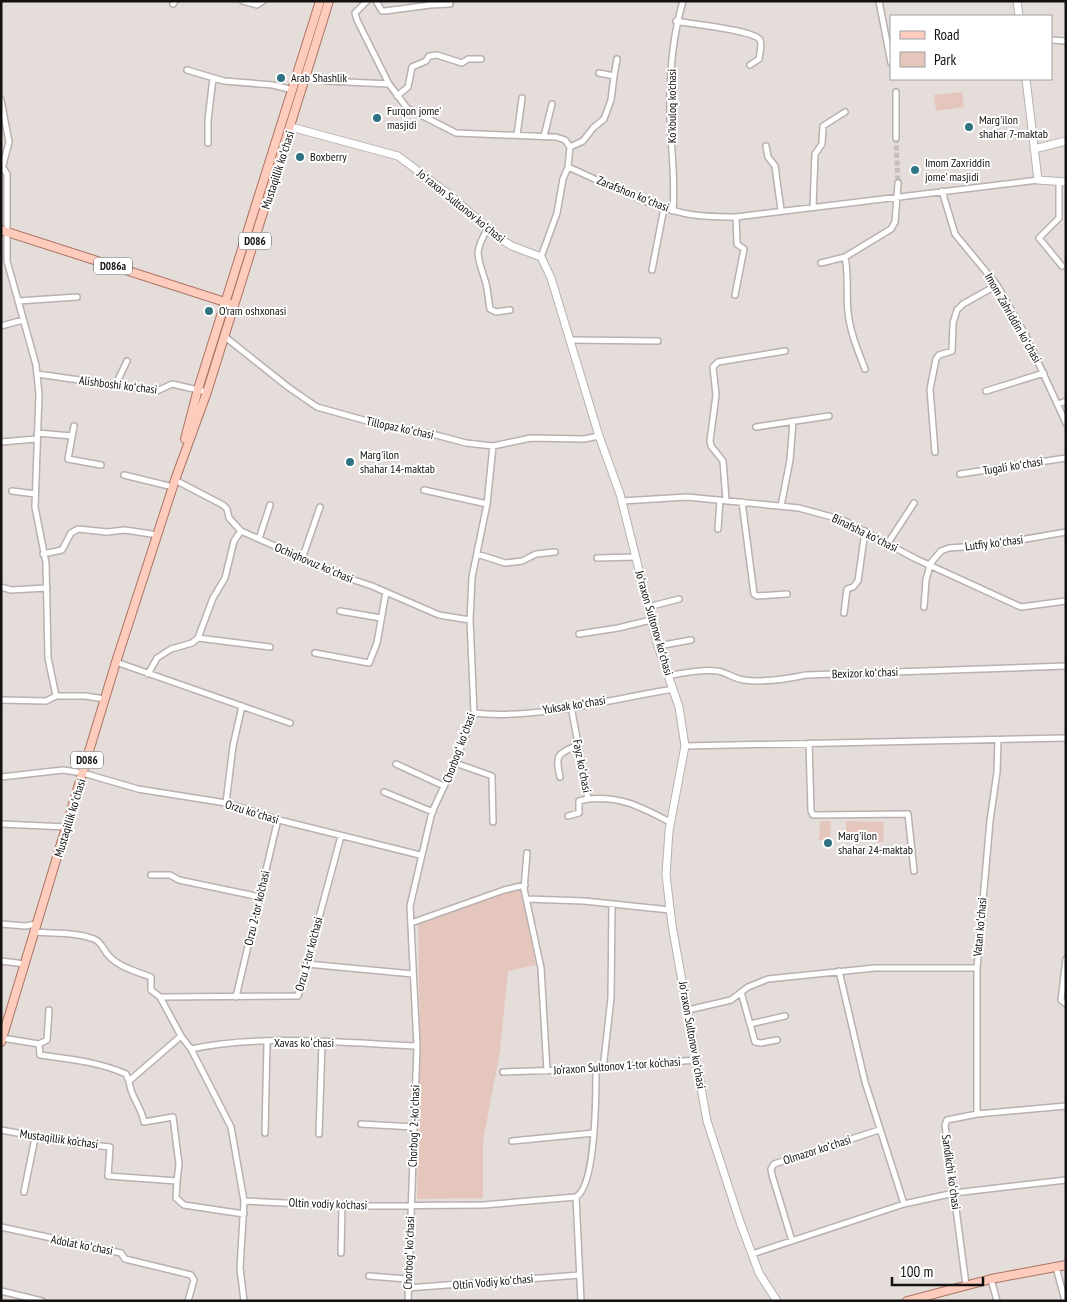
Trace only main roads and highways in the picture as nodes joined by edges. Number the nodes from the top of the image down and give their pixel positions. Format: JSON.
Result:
{"nodes":[{"id":1,"x":320,"y":1,"type":"edge"},
{"id":2,"x":330,"y":1,"type":"edge"},
{"id":3,"x":3,"y":231,"type":"edge"},
{"id":4,"x":225,"y":302,"type":"junction"},
{"id":5,"x":234,"y":305,"type":"junction"},
{"id":6,"x":174,"y":484,"type":"junction"},
{"id":7,"x":2,"y":1040,"type":"edge"},
{"id":8,"x":1066,"y":1265,"type":"edge"},
{"id":9,"x":907,"y":1301,"type":"edge"}],
"edges":[{"from":1,"to":4,"type":"main road","name":"Mustaqillik koʻchasi","number":"D086"},
{"from":2,"to":5,"type":"main road","name":"Mustaqillik koʻchasi","number":"D086"},
{"from":3,"to":4,"type":"main road","number":"D086a"},
{"from":4,"to":5,"type":"main road","number":"D086a"},
{"from":4,"to":6,"type":"main road","name":"Mustaqillik koʻchasi","number":"D086"},
{"from":5,"to":6,"type":"main road","name":"Mustaqillik koʻchasi","number":"D086"},
{"from":6,"to":7,"type":"main road","name":"Mustaqillik koʻchasi","number":"D086"},
{"from":8,"to":9,"type":"main road"}]}
